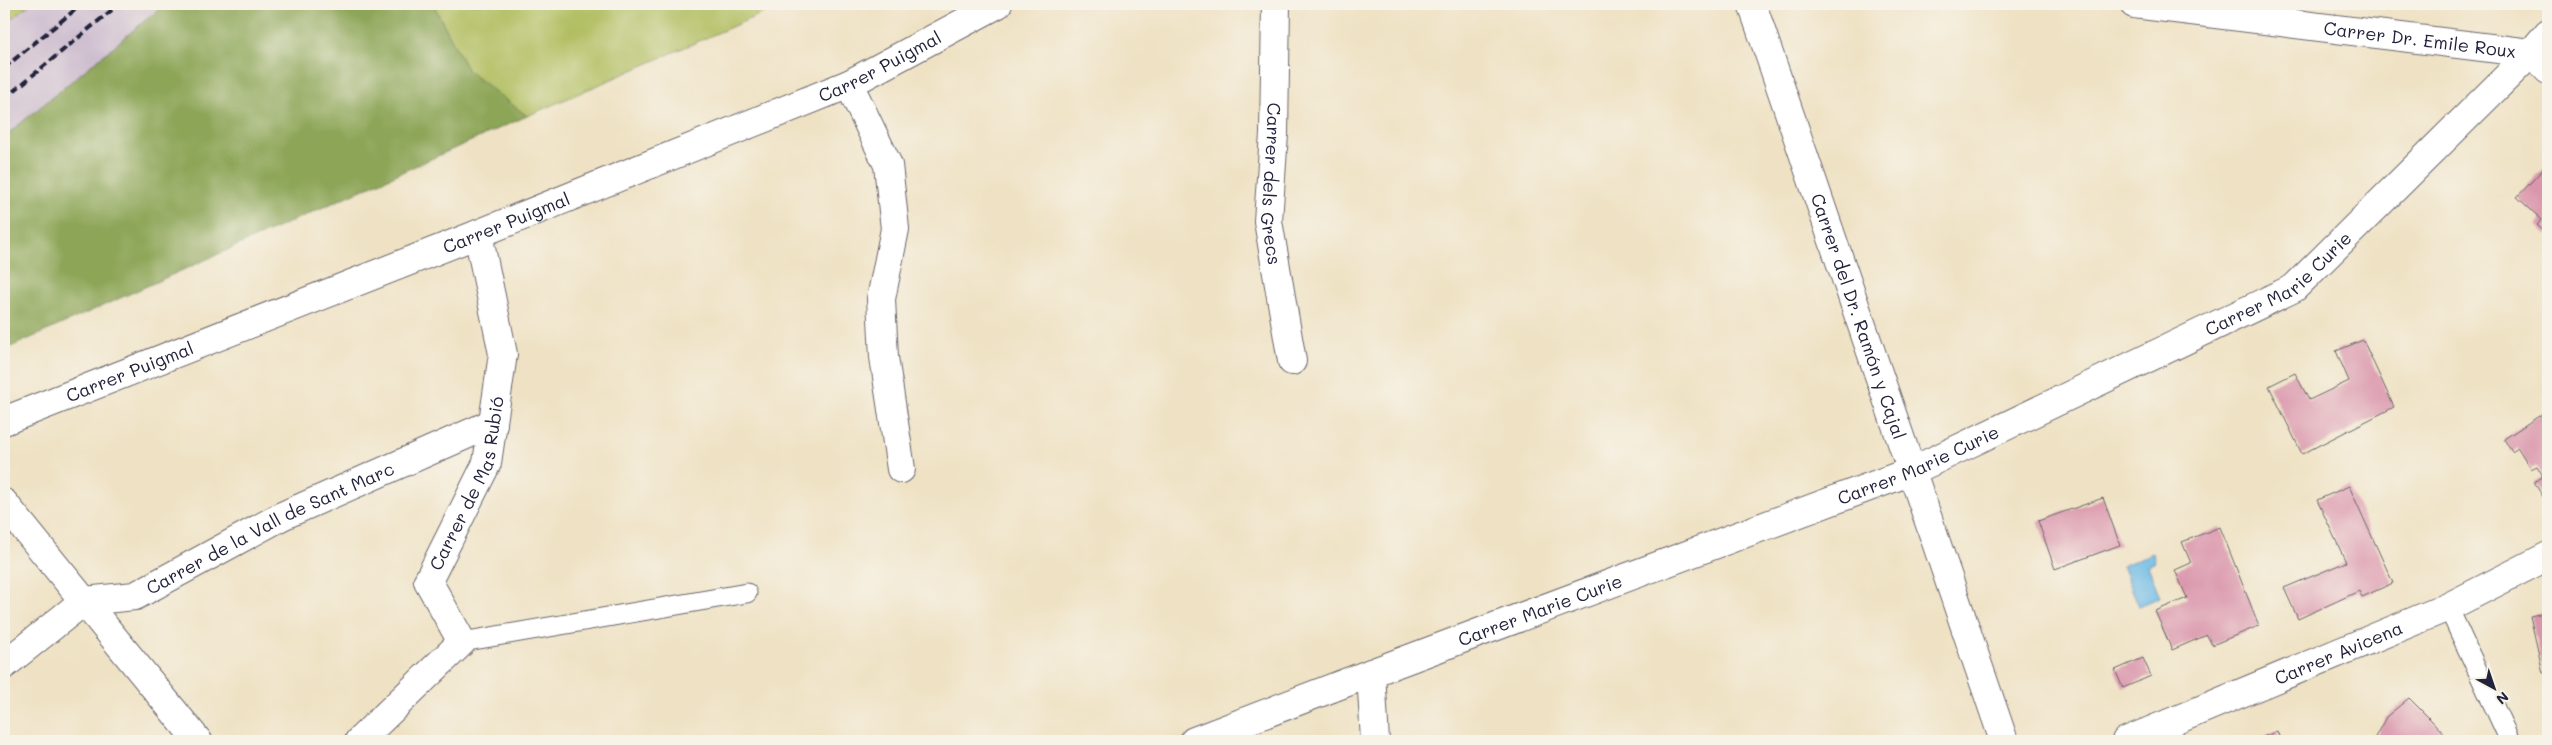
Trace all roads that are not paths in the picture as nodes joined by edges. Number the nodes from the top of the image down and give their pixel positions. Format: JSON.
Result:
{"nodes":[{"id":1,"x":998,"y":4,"type":"edge"},
{"id":2,"x":1276,"y":4,"type":"edge"},
{"id":3,"x":1752,"y":4,"type":"edge"},
{"id":4,"x":2134,"y":4,"type":"edge"},
{"id":5,"x":2548,"y":32,"type":"edge"},
{"id":6,"x":2539,"y":61,"type":"edge"},
{"id":7,"x":848,"y":84,"type":"junction"},
{"id":8,"x":478,"y":234,"type":"junction"},
{"id":9,"x":1292,"y":361,"type":"dead end"},
{"id":10,"x":4,"y":421,"type":"edge"},
{"id":11,"x":493,"y":423,"type":"junction"},
{"id":12,"x":901,"y":469,"type":"dead end"},
{"id":13,"x":1912,"y":471,"type":"junction"},
{"id":14,"x":4,"y":503,"type":"edge"},
{"id":15,"x":2548,"y":556,"type":"edge"},
{"id":16,"x":747,"y":593,"type":"dead end"},
{"id":17,"x":84,"y":601,"type":"junction"},
{"id":18,"x":2448,"y":607,"type":"junction"},
{"id":19,"x":462,"y":642,"type":"junction"},
{"id":20,"x":4,"y":665,"type":"edge"},
{"id":21,"x":1371,"y":672,"type":"junction"},
{"id":22,"x":198,"y":741,"type":"edge"},
{"id":23,"x":359,"y":741,"type":"edge"},
{"id":24,"x":1194,"y":741,"type":"edge"},
{"id":25,"x":1374,"y":741,"type":"edge"},
{"id":26,"x":2004,"y":741,"type":"edge"},
{"id":27,"x":2126,"y":741,"type":"edge"},
{"id":28,"x":2510,"y":741,"type":"edge"}],
"edges":[{"from":1,"to":7,"type":"street","name":"Carrer Puigmal"},
{"from":2,"to":9,"type":"street","name":"Carrer dels Grecs"},
{"from":3,"to":13,"type":"street","name":"Carrer del Dr. Ramón y Cajal"},
{"from":4,"to":6,"type":"street","name":"Carrer Dr. Emile Roux"},
{"from":5,"to":6,"type":"street","name":"Carrer Marie Curie"},
{"from":6,"to":13,"type":"street","name":"Carrer Marie Curie"},
{"from":7,"to":8,"type":"street","name":"Carrer Puigmal"},
{"from":7,"to":12,"type":"street"},
{"from":8,"to":10,"type":"street","name":"Carrer Puigmal"},
{"from":8,"to":11,"type":"street","name":"Carrer de Mas Rubió"},
{"from":11,"to":17,"type":"street","name":"Carrer de la Vall de Sant Marc"},
{"from":11,"to":19,"type":"street","name":"Carrer de Mas Rubió"},
{"from":13,"to":21,"type":"street","name":"Carrer Marie Curie"},
{"from":13,"to":26,"type":"street","name":"Carrer del Dr. Ramón y Cajal"},
{"from":14,"to":17,"type":"street"},
{"from":15,"to":18,"type":"street","name":"Carrer Avicena"},
{"from":16,"to":19,"type":"lane"},
{"from":17,"to":20,"type":"street"},
{"from":17,"to":22,"type":"street"},
{"from":18,"to":27,"type":"street","name":"Carrer Avicena"},
{"from":18,"to":28,"type":"lane"},
{"from":19,"to":23,"type":"street"},
{"from":21,"to":24,"type":"street","name":"Carrer Marie Curie"},
{"from":21,"to":25,"type":"street"}]}
